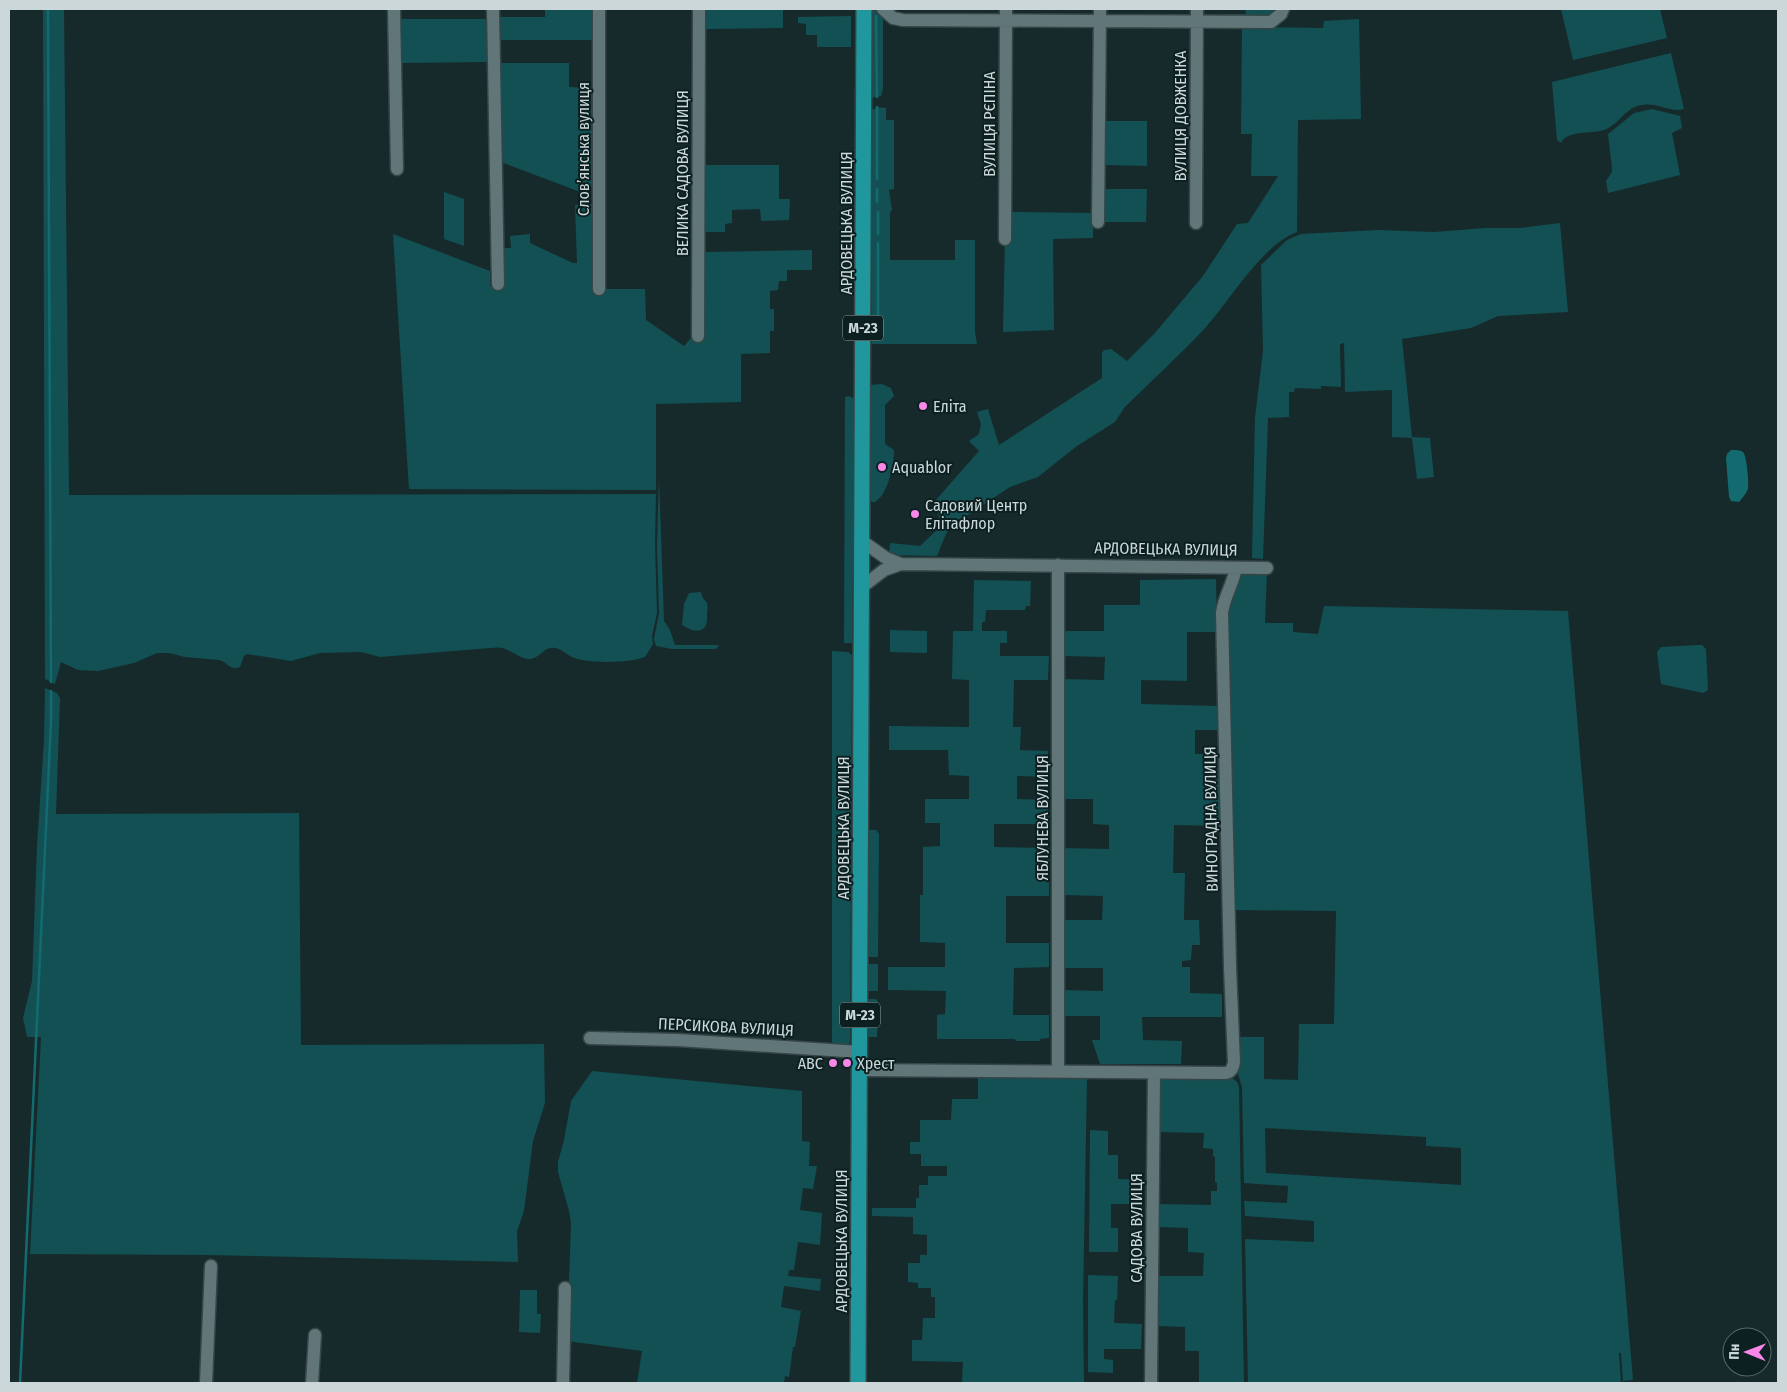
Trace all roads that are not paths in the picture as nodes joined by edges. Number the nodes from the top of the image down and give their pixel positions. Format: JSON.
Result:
{"nodes":[{"id":1,"x":394,"y":9,"type":"edge"},
{"id":2,"x":493,"y":9,"type":"edge"},
{"id":3,"x":599,"y":9,"type":"edge"},
{"id":4,"x":698,"y":9,"type":"edge"},
{"id":5,"x":864,"y":9,"type":"edge"},
{"id":6,"x":883,"y":9,"type":"edge"},
{"id":7,"x":1283,"y":9,"type":"edge"},
{"id":8,"x":1006,"y":15,"type":"edge"},
{"id":9,"x":1100,"y":15,"type":"edge"},
{"id":10,"x":1197,"y":15,"type":"edge"},
{"id":11,"x":397,"y":169,"type":"dead end"},
{"id":12,"x":1098,"y":222,"type":"dead end"},
{"id":13,"x":1196,"y":223,"type":"dead end"},
{"id":14,"x":1005,"y":239,"type":"dead end"},
{"id":15,"x":498,"y":284,"type":"dead end"},
{"id":16,"x":599,"y":289,"type":"dead end"},
{"id":17,"x":698,"y":336,"type":"dead end"},
{"id":18,"x":862,"y":541,"type":"junction"},
{"id":19,"x":901,"y":564,"type":"junction"},
{"id":20,"x":1236,"y":568,"type":"junction"},
{"id":21,"x":1267,"y":568,"type":"dead end"},
{"id":22,"x":1058,"y":572,"type":"junction"},
{"id":23,"x":862,"y":587,"type":"junction"},
{"id":24,"x":590,"y":1038,"type":"dead end"},
{"id":25,"x":860,"y":1052,"type":"junction"},
{"id":26,"x":860,"y":1070,"type":"junction"},
{"id":27,"x":1058,"y":1070,"type":"junction"},
{"id":28,"x":1154,"y":1073,"type":"junction"},
{"id":29,"x":211,"y":1266,"type":"dead end"},
{"id":30,"x":565,"y":1288,"type":"dead end"},
{"id":31,"x":315,"y":1335,"type":"dead end"},
{"id":32,"x":206,"y":1383,"type":"edge"},
{"id":33,"x":312,"y":1383,"type":"edge"},
{"id":34,"x":563,"y":1383,"type":"edge"},
{"id":35,"x":858,"y":1383,"type":"edge"},
{"id":36,"x":1151,"y":1383,"type":"edge"}],
"edges":[{"from":1,"to":11,"type":"street"},
{"from":2,"to":15,"type":"street"},
{"from":3,"to":16,"type":"street","name":"Словʼянська вулиця"},
{"from":4,"to":17,"type":"street","name":"ВЕЛИКА САДОВА ВУЛИЦЯ"},
{"from":5,"to":18,"type":"highway","name":"АРДОВЕЦЬКА ВУЛИЦЯ","number":"М-23"},
{"from":6,"to":8,"type":"street"},
{"from":7,"to":10,"type":"street"},
{"from":8,"to":9,"type":"street"},
{"from":8,"to":14,"type":"street","name":"ВУЛИЦЯ РЄПІНА"},
{"from":9,"to":10,"type":"street"},
{"from":9,"to":12,"type":"street"},
{"from":10,"to":13,"type":"street","name":"ВУЛИЦЯ ДОВЖЕНКА"},
{"from":18,"to":19,"type":"street"},
{"from":18,"to":23,"type":"highway","name":"АРДОВЕЦЬКА ВУЛИЦЯ","number":"М-23"},
{"from":19,"to":22,"type":"street","name":"АРДОВЕЦЬКА ВУЛИЦЯ"},
{"from":19,"to":23,"type":"street","name":"АРДОВЕЦЬКА ВУЛИЦЯ"},
{"from":20,"to":21,"type":"street","name":"АРДОВЕЦЬКА ВУЛИЦЯ"},
{"from":20,"to":22,"type":"street","name":"АРДОВЕЦЬКА ВУЛИЦЯ"},
{"from":20,"to":28,"type":"street","name":"ВИНОГРАДНА ВУЛИЦЯ"},
{"from":22,"to":27,"type":"street","name":"ЯБЛУНЕВА ВУЛИЦЯ"},
{"from":23,"to":25,"type":"highway","name":"АРДОВЕЦЬКА ВУЛИЦЯ","number":"М-23"},
{"from":24,"to":25,"type":"street","name":"ПЕРСИКОВА ВУЛИЦЯ"},
{"from":25,"to":26,"type":"highway","name":"АРДОВЕЦЬКА ВУЛИЦЯ","number":"М-23"},
{"from":26,"to":27,"type":"street"},
{"from":26,"to":35,"type":"highway","name":"АРДОВЕЦЬКА ВУЛИЦЯ","number":"М-23"},
{"from":27,"to":28,"type":"street"},
{"from":28,"to":36,"type":"street","name":"САДОВА ВУЛИЦЯ"},
{"from":29,"to":32,"type":"street"},
{"from":30,"to":34,"type":"street"},
{"from":31,"to":33,"type":"street"}]}
